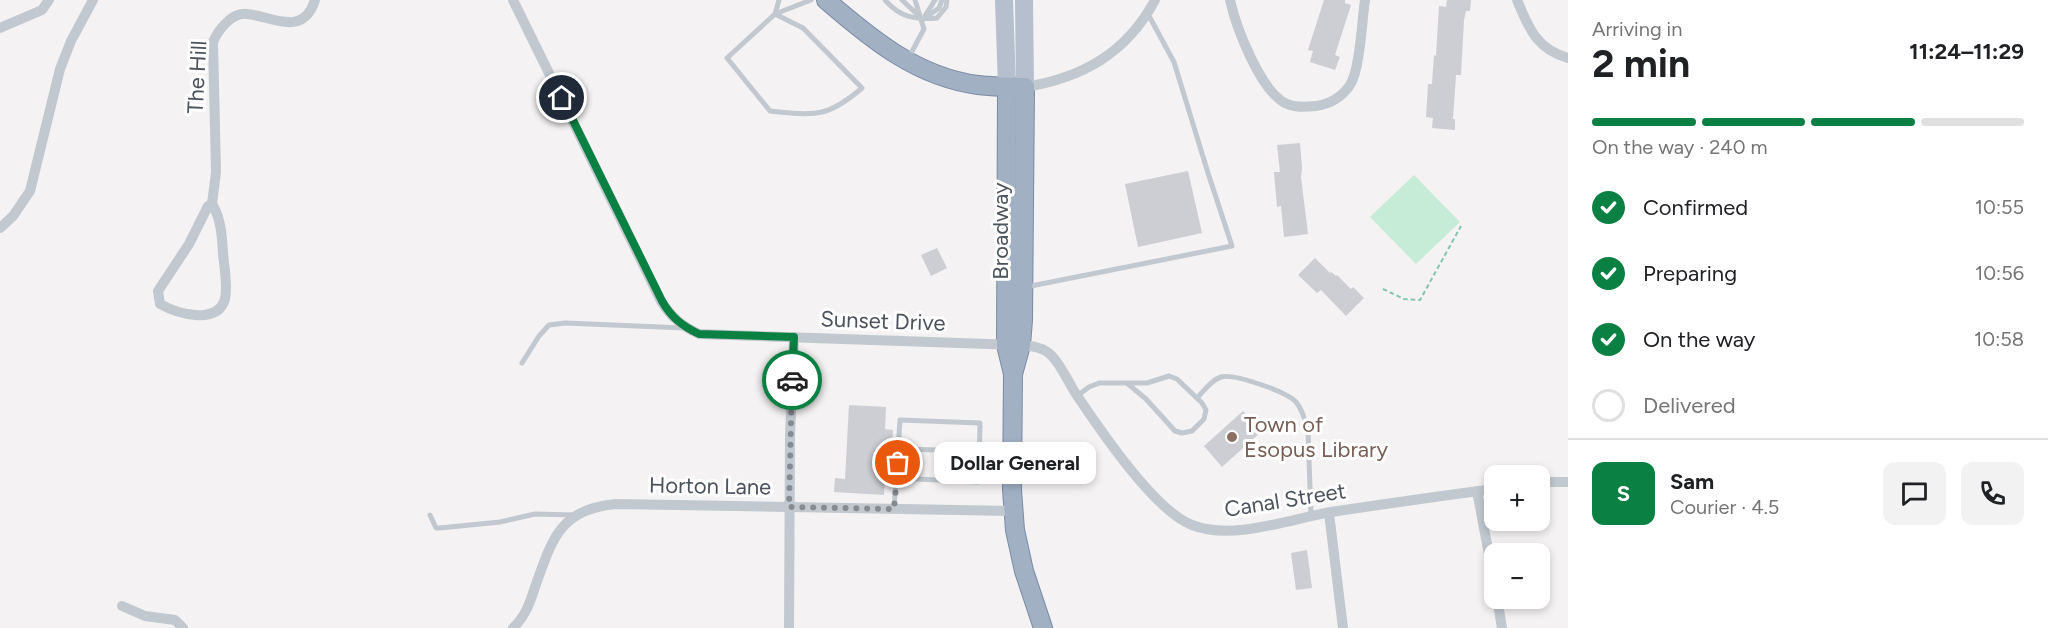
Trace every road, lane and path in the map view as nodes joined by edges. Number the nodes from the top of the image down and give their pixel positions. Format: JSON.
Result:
{"nodes":[{"id":1,"x":49,"y":0,"type":"edge"},
{"id":2,"x":93,"y":0,"type":"edge"},
{"id":3,"x":315,"y":0,"type":"edge"},
{"id":4,"x":513,"y":0,"type":"edge"},
{"id":5,"x":779,"y":0,"type":"edge"},
{"id":6,"x":811,"y":0,"type":"edge"},
{"id":7,"x":826,"y":0,"type":"edge"},
{"id":8,"x":885,"y":0,"type":"edge"},
{"id":9,"x":902,"y":0,"type":"edge"},
{"id":10,"x":915,"y":0,"type":"edge"},
{"id":11,"x":935,"y":0,"type":"edge"},
{"id":12,"x":942,"y":0,"type":"edge"},
{"id":13,"x":947,"y":0,"type":"edge"},
{"id":14,"x":1004,"y":0,"type":"edge"},
{"id":15,"x":1024,"y":0,"type":"edge"},
{"id":16,"x":1155,"y":0,"type":"edge"},
{"id":17,"x":1230,"y":0,"type":"edge"},
{"id":18,"x":1365,"y":0,"type":"edge"},
{"id":19,"x":1517,"y":0,"type":"edge"},
{"id":20,"x":775,"y":14,"type":"junction"},
{"id":21,"x":1148,"y":14,"type":"junction"},
{"id":22,"x":922,"y":19,"type":"junction"},
{"id":23,"x":0,"y":28,"type":"edge"},
{"id":24,"x":1568,"y":58,"type":"edge"},
{"id":25,"x":907,"y":62,"type":"junction"},
{"id":26,"x":1007,"y":87,"type":"junction"},
{"id":27,"x":1025,"y":87,"type":"junction"},
{"id":28,"x":212,"y":204,"type":"junction"},
{"id":29,"x":1461,"y":226,"type":"dead end"},
{"id":30,"x":0,"y":228,"type":"edge"},
{"id":31,"x":1024,"y":287,"type":"junction"},
{"id":32,"x":1383,"y":290,"type":"dead end"},
{"id":33,"x":685,"y":328,"type":"junction"},
{"id":34,"x":794,"y":337,"type":"junction"},
{"id":35,"x":1013,"y":345,"type":"junction"},
{"id":36,"x":522,"y":363,"type":"dead end"},
{"id":37,"x":1128,"y":384,"type":"junction"},
{"id":38,"x":1077,"y":396,"type":"junction"},
{"id":39,"x":1197,"y":398,"type":"junction"},
{"id":40,"x":898,"y":449,"type":"junction"},
{"id":41,"x":979,"y":452,"type":"junction"},
{"id":42,"x":979,"y":469,"type":"junction"},
{"id":43,"x":1012,"y":470,"type":"junction"},
{"id":44,"x":897,"y":478,"type":"junction"},
{"id":45,"x":1550,"y":482,"type":"edge"},
{"id":46,"x":1568,"y":482,"type":"edge"},
{"id":47,"x":1484,"y":490,"type":"edge"},
{"id":48,"x":1477,"y":491,"type":"junction"},
{"id":49,"x":789,"y":507,"type":"junction"},
{"id":50,"x":894,"y":509,"type":"junction"},
{"id":51,"x":1013,"y":511,"type":"junction"},
{"id":52,"x":1329,"y":513,"type":"junction"},
{"id":53,"x":430,"y":515,"type":"dead end"},
{"id":54,"x":576,"y":515,"type":"junction"},
{"id":55,"x":1311,"y":516,"type":"junction"},
{"id":56,"x":1487,"y":543,"type":"edge"},
{"id":57,"x":122,"y":606,"type":"dead end"},
{"id":58,"x":1499,"y":609,"type":"edge"},
{"id":59,"x":183,"y":628,"type":"edge"},
{"id":60,"x":513,"y":628,"type":"edge"},
{"id":61,"x":789,"y":628,"type":"edge"},
{"id":62,"x":1043,"y":628,"type":"edge"},
{"id":63,"x":1343,"y":628,"type":"edge"},
{"id":64,"x":1502,"y":628,"type":"edge"}],
"edges":[{"from":1,"to":23,"type":"street"},
{"from":2,"to":30,"type":"street"},
{"from":3,"to":28,"type":"street","name":"The Hill"},
{"from":4,"to":33,"type":"street"},
{"from":5,"to":20,"type":"lane"},
{"from":6,"to":20,"type":"lane"},
{"from":7,"to":25,"type":"highway"},
{"from":8,"to":22,"type":"lane"},
{"from":9,"to":22,"type":"lane"},
{"from":10,"to":22,"type":"lane"},
{"from":11,"to":22,"type":"lane"},
{"from":12,"to":22,"type":"lane"},
{"from":13,"to":22,"type":"lane"},
{"from":14,"to":26,"type":"main road"},
{"from":15,"to":27,"type":"main road"},
{"from":16,"to":21,"type":"street"},
{"from":17,"to":18,"type":"street"},
{"from":19,"to":24,"type":"street"},
{"from":20,"to":20,"type":"lane"},
{"from":21,"to":27,"type":"street"},
{"from":21,"to":31,"type":"lane"},
{"from":22,"to":25,"type":"lane"},
{"from":25,"to":26,"type":"highway"},
{"from":26,"to":27,"type":"highway"},
{"from":26,"to":35,"type":"highway","name":"Broadway"},
{"from":27,"to":31,"type":"highway","name":"Broadway"},
{"from":28,"to":28,"type":"street","name":"The Hill"},
{"from":29,"to":32,"type":"path"},
{"from":31,"to":35,"type":"highway","name":"Broadway"},
{"from":33,"to":34,"type":"street","name":"Sunset Drive"},
{"from":33,"to":36,"type":"lane"},
{"from":34,"to":35,"type":"street","name":"Sunset Drive"},
{"from":34,"to":49,"type":"street"},
{"from":35,"to":38,"type":"street","name":"Canal Street"},
{"from":35,"to":43,"type":"highway","name":"Broadway"},
{"from":37,"to":38,"type":"lane"},
{"from":37,"to":39,"type":"lane"},
{"from":37,"to":39,"type":"lane"},
{"from":38,"to":55,"type":"street","name":"Canal Street"},
{"from":39,"to":55,"type":"lane"},
{"from":40,"to":41,"type":"lane"},
{"from":40,"to":41,"type":"lane"},
{"from":40,"to":44,"type":"lane"},
{"from":41,"to":42,"type":"lane"},
{"from":42,"to":43,"type":"lane"},
{"from":42,"to":44,"type":"lane"},
{"from":43,"to":51,"type":"highway","name":"Broadway"},
{"from":44,"to":50,"type":"lane"},
{"from":45,"to":46,"type":"street"},
{"from":47,"to":48,"type":"street","name":"Canal Street"},
{"from":48,"to":52,"type":"street","name":"Canal Street"},
{"from":48,"to":56,"type":"street"},
{"from":49,"to":50,"type":"street","name":"Horton Lane"},
{"from":49,"to":54,"type":"street","name":"Horton Lane"},
{"from":49,"to":61,"type":"street"},
{"from":50,"to":51,"type":"street","name":"Horton Lane"},
{"from":51,"to":62,"type":"highway","name":"Broadway"},
{"from":52,"to":55,"type":"street","name":"Canal Street"},
{"from":52,"to":63,"type":"street"},
{"from":53,"to":54,"type":"lane"},
{"from":54,"to":60,"type":"street","name":"Horton Lane"},
{"from":57,"to":59,"type":"street"},
{"from":58,"to":64,"type":"street"}]}
